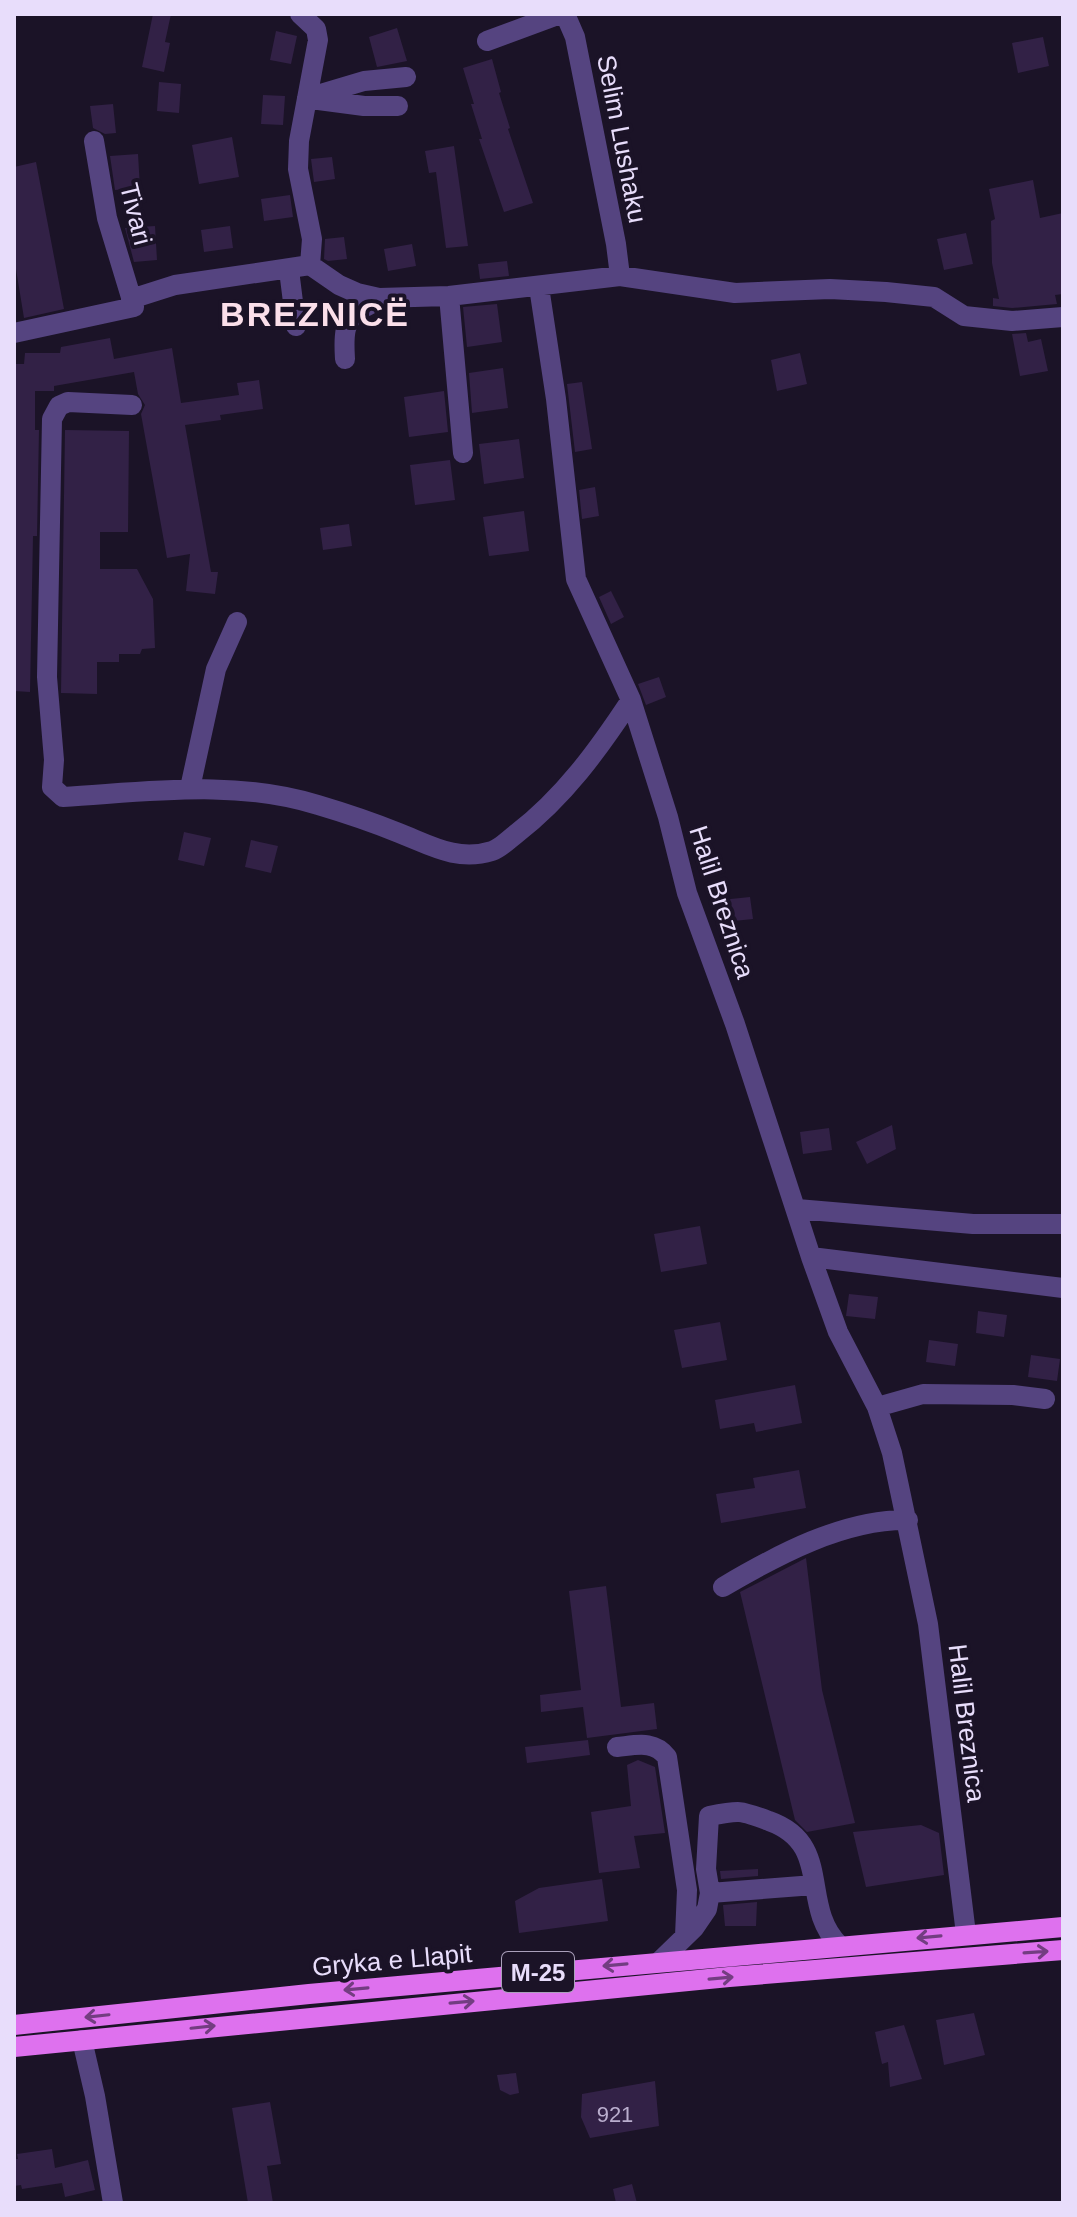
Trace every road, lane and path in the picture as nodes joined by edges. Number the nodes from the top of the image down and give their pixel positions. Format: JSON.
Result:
{"nodes":[{"id":1,"x":300,"y":14,"type":"edge"},
{"id":2,"x":563,"y":14,"type":"edge"},
{"id":3,"x":487,"y":41,"type":"dead end"},
{"id":4,"x":406,"y":77,"type":"dead end"},
{"id":5,"x":307,"y":98,"type":"junction"},
{"id":6,"x":398,"y":106,"type":"dead end"},
{"id":7,"x":94,"y":141,"type":"dead end"},
{"id":8,"x":300,"y":268,"type":"junction"},
{"id":9,"x":620,"y":276,"type":"junction"},
{"id":10,"x":539,"y":287,"type":"junction"},
{"id":11,"x":449,"y":296,"type":"junction"},
{"id":12,"x":379,"y":298,"type":"junction"},
{"id":13,"x":131,"y":299,"type":"junction"},
{"id":14,"x":1063,"y":317,"type":"edge"},
{"id":15,"x":296,"y":326,"type":"dead end"},
{"id":16,"x":14,"y":333,"type":"edge"},
{"id":17,"x":345,"y":359,"type":"dead end"},
{"id":18,"x":132,"y":405,"type":"dead end"},
{"id":19,"x":463,"y":453,"type":"dead end"},
{"id":20,"x":237,"y":622,"type":"dead end"},
{"id":21,"x":631,"y":700,"type":"junction"},
{"id":22,"x":190,"y":788,"type":"junction"},
{"id":23,"x":797,"y":1209,"type":"junction"},
{"id":24,"x":1063,"y":1224,"type":"edge"},
{"id":25,"x":811,"y":1257,"type":"junction"},
{"id":26,"x":1063,"y":1288,"type":"edge"},
{"id":27,"x":1045,"y":1399,"type":"dead end"},
{"id":28,"x":877,"y":1407,"type":"junction"},
{"id":29,"x":908,"y":1520,"type":"junction"},
{"id":30,"x":723,"y":1587,"type":"dead end"},
{"id":31,"x":617,"y":1747,"type":"dead end"},
{"id":32,"x":814,"y":1885,"type":"junction"},
{"id":33,"x":710,"y":1893,"type":"junction"},
{"id":34,"x":1063,"y":1927,"type":"edge"},
{"id":35,"x":966,"y":1934,"type":"junction"},
{"id":36,"x":685,"y":1936,"type":"junction"},
{"id":37,"x":839,"y":1945,"type":"junction"},
{"id":38,"x":1063,"y":1950,"type":"edge"},
{"id":39,"x":660,"y":1961,"type":"junction"},
{"id":40,"x":14,"y":2025,"type":"edge"},
{"id":41,"x":82,"y":2040,"type":"junction"},
{"id":42,"x":14,"y":2047,"type":"edge"},
{"id":43,"x":113,"y":2203,"type":"edge"}],
"edges":[{"from":1,"to":5,"type":"street"},
{"from":2,"to":3,"type":"street","name":"Selim Lushaku"},
{"from":2,"to":9,"type":"street","name":"Selim Lushaku"},
{"from":4,"to":5,"type":"street"},
{"from":5,"to":6,"type":"street"},
{"from":5,"to":8,"type":"street"},
{"from":7,"to":13,"type":"street","name":"Tivari"},
{"from":8,"to":12,"type":"street"},
{"from":8,"to":13,"type":"street"},
{"from":8,"to":15,"type":"street"},
{"from":9,"to":10,"type":"street"},
{"from":9,"to":14,"type":"street"},
{"from":10,"to":11,"type":"street"},
{"from":10,"to":21,"type":"street","name":"Halil Breznica"},
{"from":11,"to":12,"type":"street"},
{"from":11,"to":19,"type":"street"},
{"from":12,"to":17,"type":"street"},
{"from":13,"to":16,"type":"street"},
{"from":18,"to":22,"type":"street"},
{"from":20,"to":22,"type":"street"},
{"from":21,"to":22,"type":"street"},
{"from":21,"to":23,"type":"street","name":"Halil Breznica"},
{"from":23,"to":24,"type":"street"},
{"from":23,"to":25,"type":"street","name":"Halil Breznica"},
{"from":25,"to":26,"type":"street"},
{"from":25,"to":28,"type":"street","name":"Halil Breznica"},
{"from":27,"to":28,"type":"street"},
{"from":28,"to":29,"type":"street","name":"Halil Breznica"},
{"from":29,"to":30,"type":"street"},
{"from":29,"to":35,"type":"street","name":"Halil Breznica"},
{"from":31,"to":36,"type":"street"},
{"from":32,"to":33,"type":"street"},
{"from":32,"to":33,"type":"street"},
{"from":32,"to":37,"type":"street"},
{"from":33,"to":36,"type":"street"},
{"from":34,"to":35,"type":"main road","name":"Gryka e Llapit","number":"M-25"},
{"from":35,"to":37,"type":"main road","name":"Gryka e Llapit","number":"M-25","one_way":true},
{"from":36,"to":39,"type":"street"},
{"from":37,"to":39,"type":"main road","name":"Gryka e Llapit","number":"M-25"},
{"from":41,"to":38,"type":"main road","name":"Gryka e Llapit","number":"M-25","one_way":true},
{"from":39,"to":40,"type":"main road","name":"Gryka e Llapit","number":"M-25","one_way":true},
{"from":41,"to":42,"type":"main road","name":"Gryka e Llapit","number":"M-25"},
{"from":41,"to":43,"type":"street"}]}
